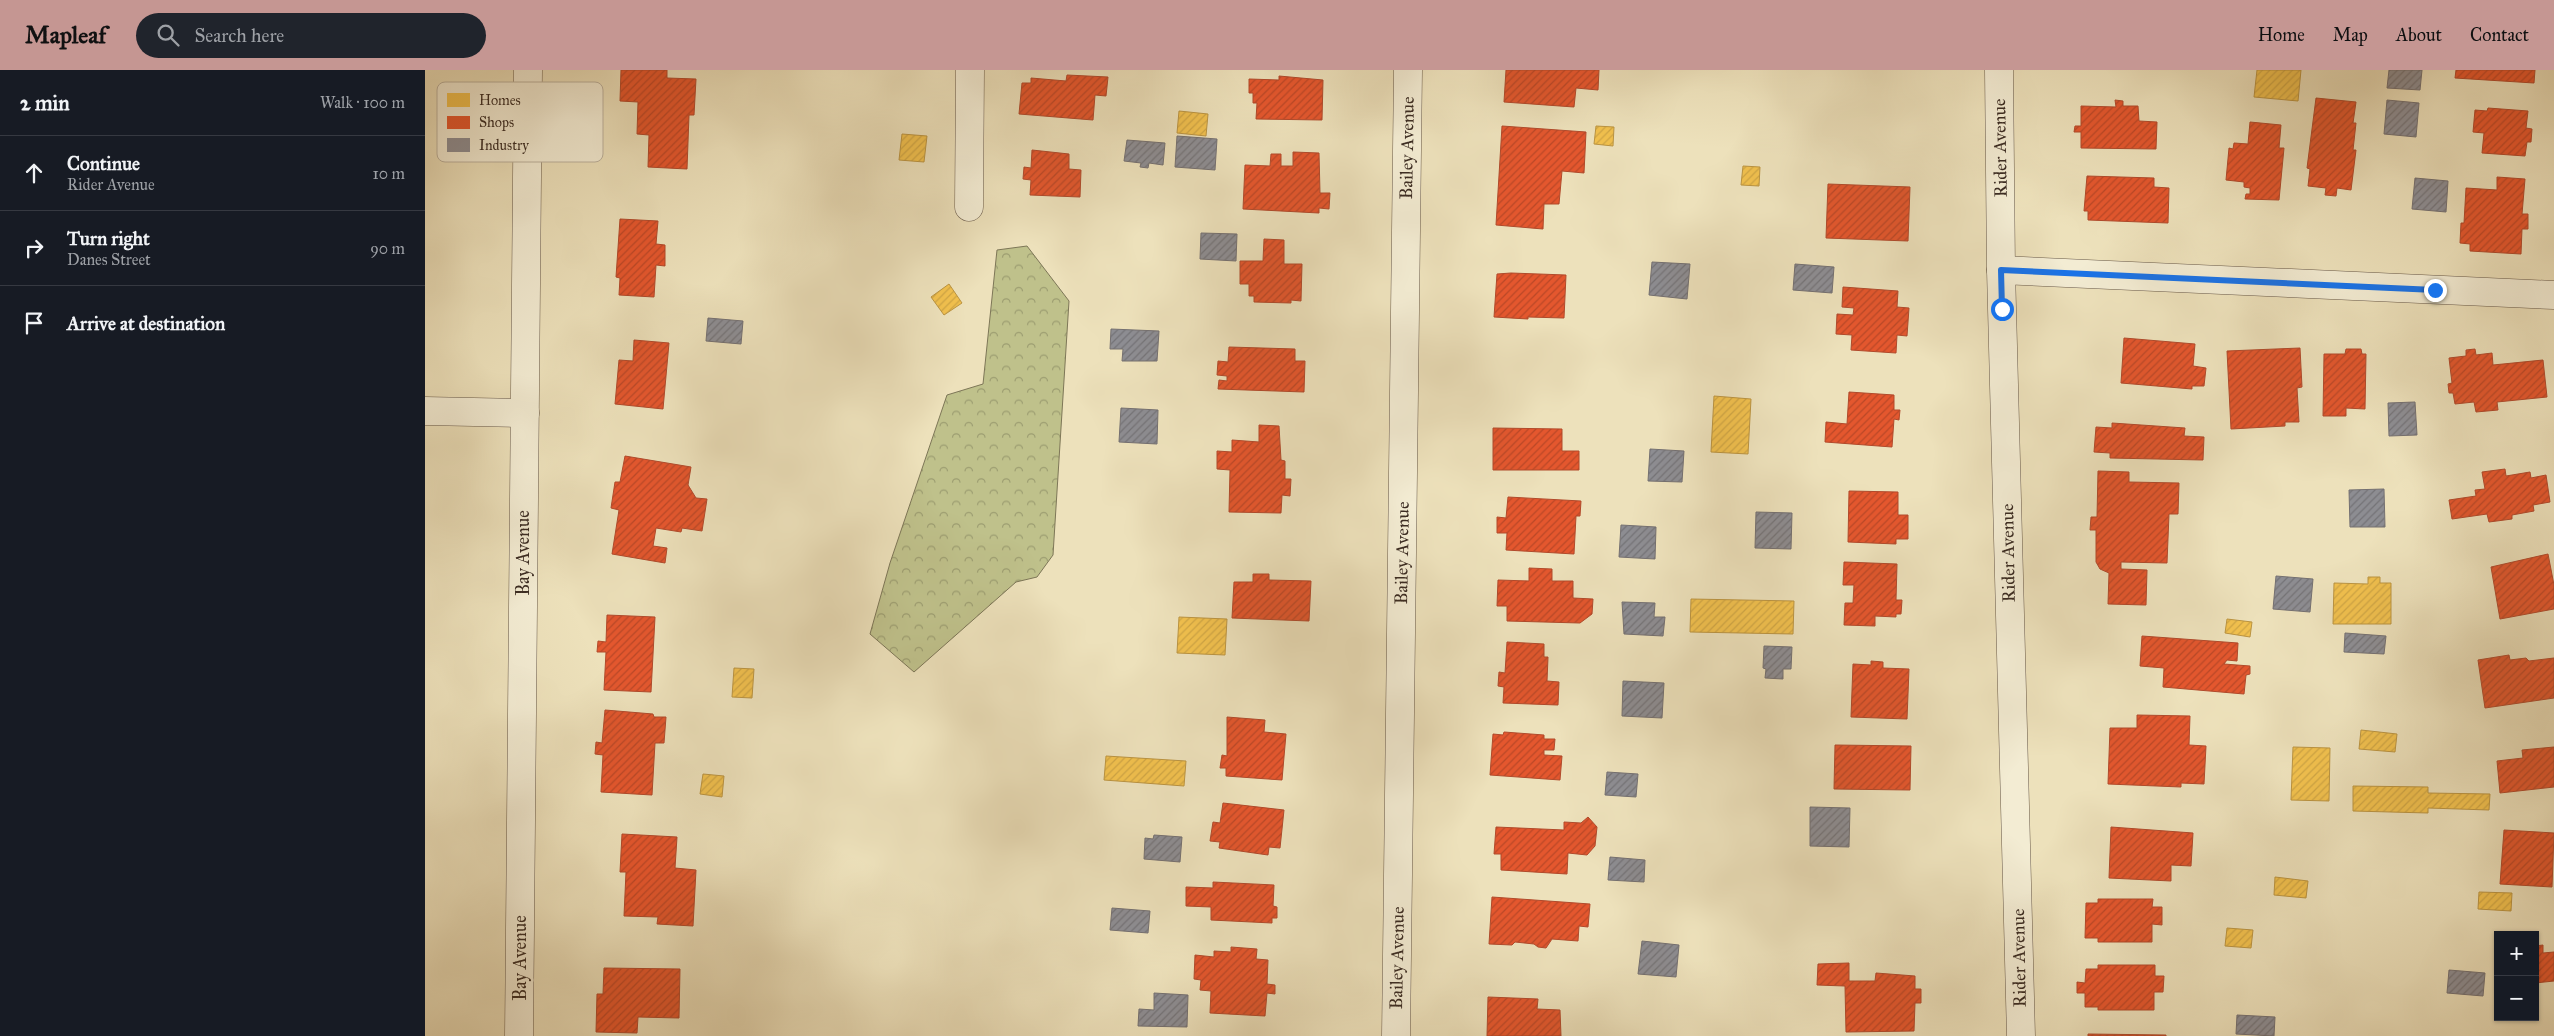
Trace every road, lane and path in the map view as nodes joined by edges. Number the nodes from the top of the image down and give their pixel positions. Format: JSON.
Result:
{"nodes":[{"id":1,"x":970,"y":70,"type":"edge"},
{"id":2,"x":1408,"y":70,"type":"edge"},
{"id":3,"x":1999,"y":70,"type":"edge"},
{"id":4,"x":526,"y":162,"type":"edge"},
{"id":5,"x":969,"y":207,"type":"dead end"},
{"id":6,"x":2001,"y":270,"type":"junction"},
{"id":7,"x":2554,"y":295,"type":"edge"},
{"id":8,"x":425,"y":411,"type":"edge"},
{"id":9,"x":525,"y":413,"type":"junction"},
{"id":10,"x":519,"y":1036,"type":"edge"},
{"id":11,"x":1396,"y":1036,"type":"edge"},
{"id":12,"x":2021,"y":1036,"type":"edge"}],
"edges":[{"from":1,"to":5,"type":"street"},
{"from":2,"to":11,"type":"street","name":"Bailey Avenue"},
{"from":3,"to":6,"type":"street","name":"Rider Avenue"},
{"from":4,"to":9,"type":"street","name":"Bay Avenue"},
{"from":6,"to":7,"type":"street"},
{"from":6,"to":12,"type":"street","name":"Rider Avenue"},
{"from":8,"to":9,"type":"street"},
{"from":9,"to":10,"type":"street","name":"Bay Avenue"}]}
